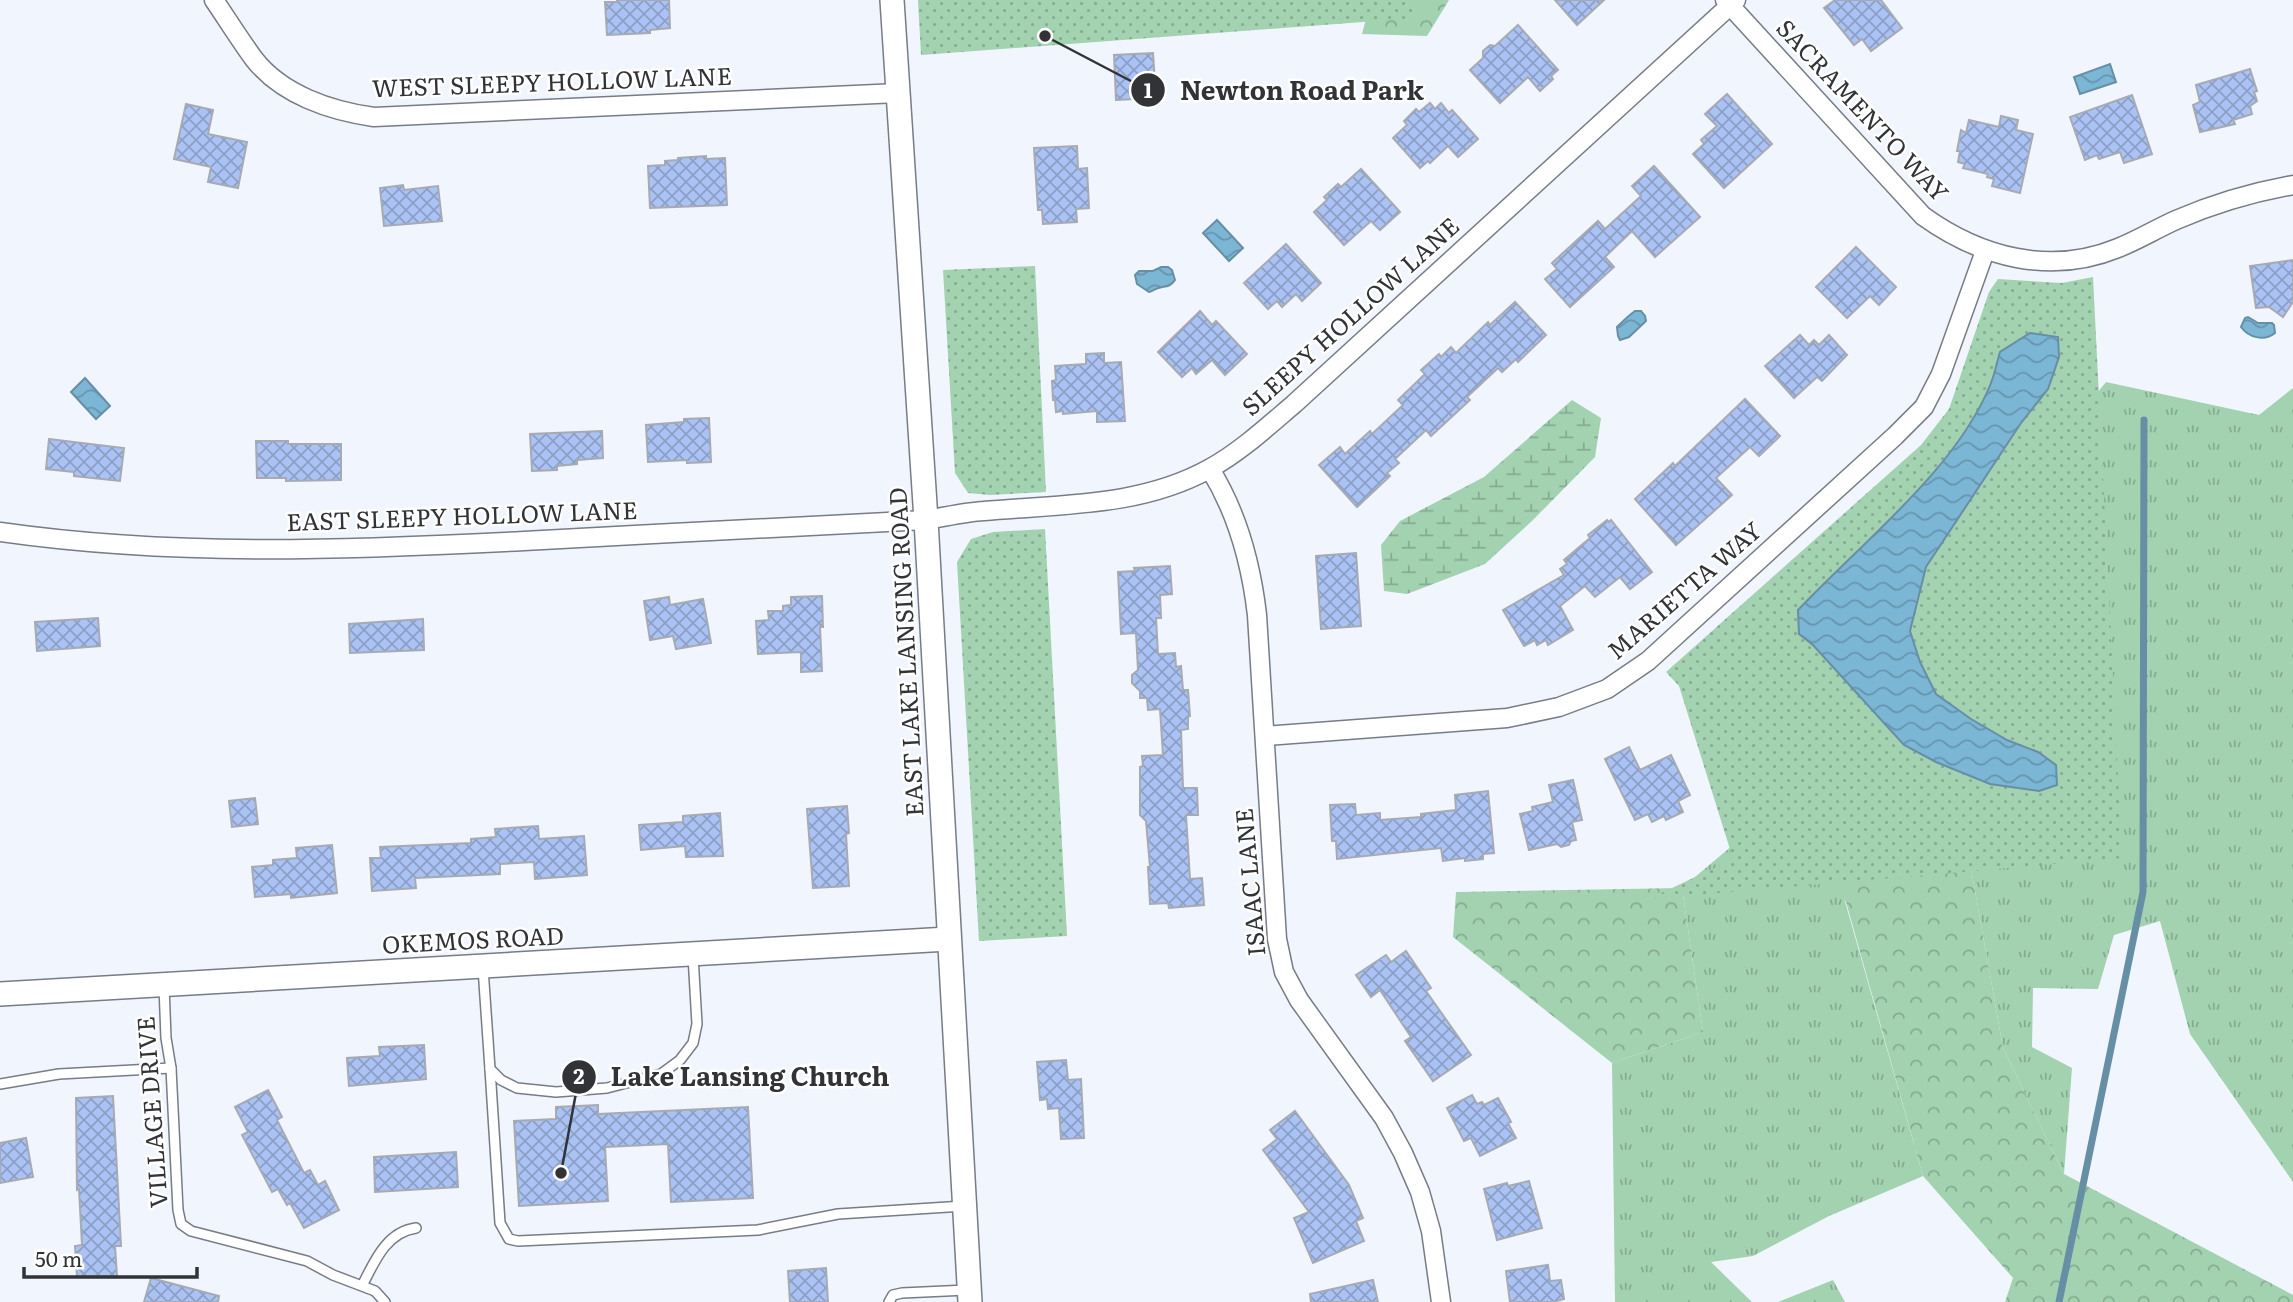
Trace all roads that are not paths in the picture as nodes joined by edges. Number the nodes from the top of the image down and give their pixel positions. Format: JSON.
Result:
{"nodes":[{"id":1,"x":214,"y":0,"type":"edge"},
{"id":2,"x":892,"y":0,"type":"edge"},
{"id":3,"x":1730,"y":2,"type":"edge"},
{"id":4,"x":898,"y":93,"type":"junction"},
{"id":5,"x":2293,"y":185,"type":"edge"},
{"id":6,"x":1985,"y":251,"type":"junction"},
{"id":7,"x":1210,"y":468,"type":"junction"},
{"id":8,"x":926,"y":520,"type":"junction"},
{"id":9,"x":0,"y":532,"type":"edge"},
{"id":10,"x":1265,"y":736,"type":"junction"},
{"id":11,"x":948,"y":939,"type":"junction"},
{"id":12,"x":693,"y":954,"type":"junction"},
{"id":13,"x":483,"y":967,"type":"junction"},
{"id":14,"x":163,"y":985,"type":"junction"},
{"id":15,"x":0,"y":994,"type":"edge"},
{"id":16,"x":171,"y":1068,"type":"junction"},
{"id":17,"x":490,"y":1069,"type":"junction"},
{"id":18,"x":0,"y":1084,"type":"edge"},
{"id":19,"x":964,"y":1206,"type":"junction"},
{"id":20,"x":416,"y":1228,"type":"dead end"},
{"id":21,"x":363,"y":1284,"type":"junction"},
{"id":22,"x":969,"y":1296,"type":"edge"},
{"id":23,"x":385,"y":1302,"type":"edge"},
{"id":24,"x":889,"y":1302,"type":"edge"},
{"id":25,"x":1441,"y":1302,"type":"edge"}],
"edges":[{"from":1,"to":4,"type":"street","name":"WEST SLEEPY HOLLOW LANE"},
{"from":2,"to":4,"type":"street","name":"EAST LAKE LANSING ROAD"},
{"from":3,"to":6,"type":"street","name":"SACRAMENTO WAY"},
{"from":3,"to":7,"type":"street","name":"SLEEPY HOLLOW LANE"},
{"from":4,"to":8,"type":"street","name":"EAST LAKE LANSING ROAD"},
{"from":5,"to":6,"type":"street","name":"SACRAMENTO WAY"},
{"from":6,"to":10,"type":"street","name":"MARIETTA WAY"},
{"from":7,"to":8,"type":"street","name":"SLEEPY HOLLOW LANE"},
{"from":7,"to":10,"type":"street","name":"ISAAC LANE"},
{"from":8,"to":9,"type":"street","name":"EAST SLEEPY HOLLOW LANE"},
{"from":8,"to":11,"type":"street","name":"EAST LAKE LANSING ROAD"},
{"from":10,"to":25,"type":"street","name":"ISAAC LANE"},
{"from":11,"to":12,"type":"street","name":"OKEMOS ROAD"},
{"from":11,"to":19,"type":"street","name":"EAST LAKE LANSING ROAD"},
{"from":12,"to":13,"type":"street","name":"OKEMOS ROAD"},
{"from":12,"to":17,"type":"lane"},
{"from":13,"to":14,"type":"street","name":"OKEMOS ROAD"},
{"from":13,"to":17,"type":"lane"},
{"from":14,"to":15,"type":"street","name":"OKEMOS ROAD"},
{"from":14,"to":16,"type":"lane","name":"VILLAGE DRIVE"},
{"from":16,"to":18,"type":"lane"},
{"from":16,"to":21,"type":"lane","name":"VILLAGE DRIVE"},
{"from":17,"to":19,"type":"lane"},
{"from":19,"to":22,"type":"street","name":"EAST LAKE LANSING ROAD"},
{"from":20,"to":21,"type":"lane"},
{"from":21,"to":23,"type":"lane","name":"VILLAGE DRIVE"},
{"from":22,"to":24,"type":"lane"}]}
